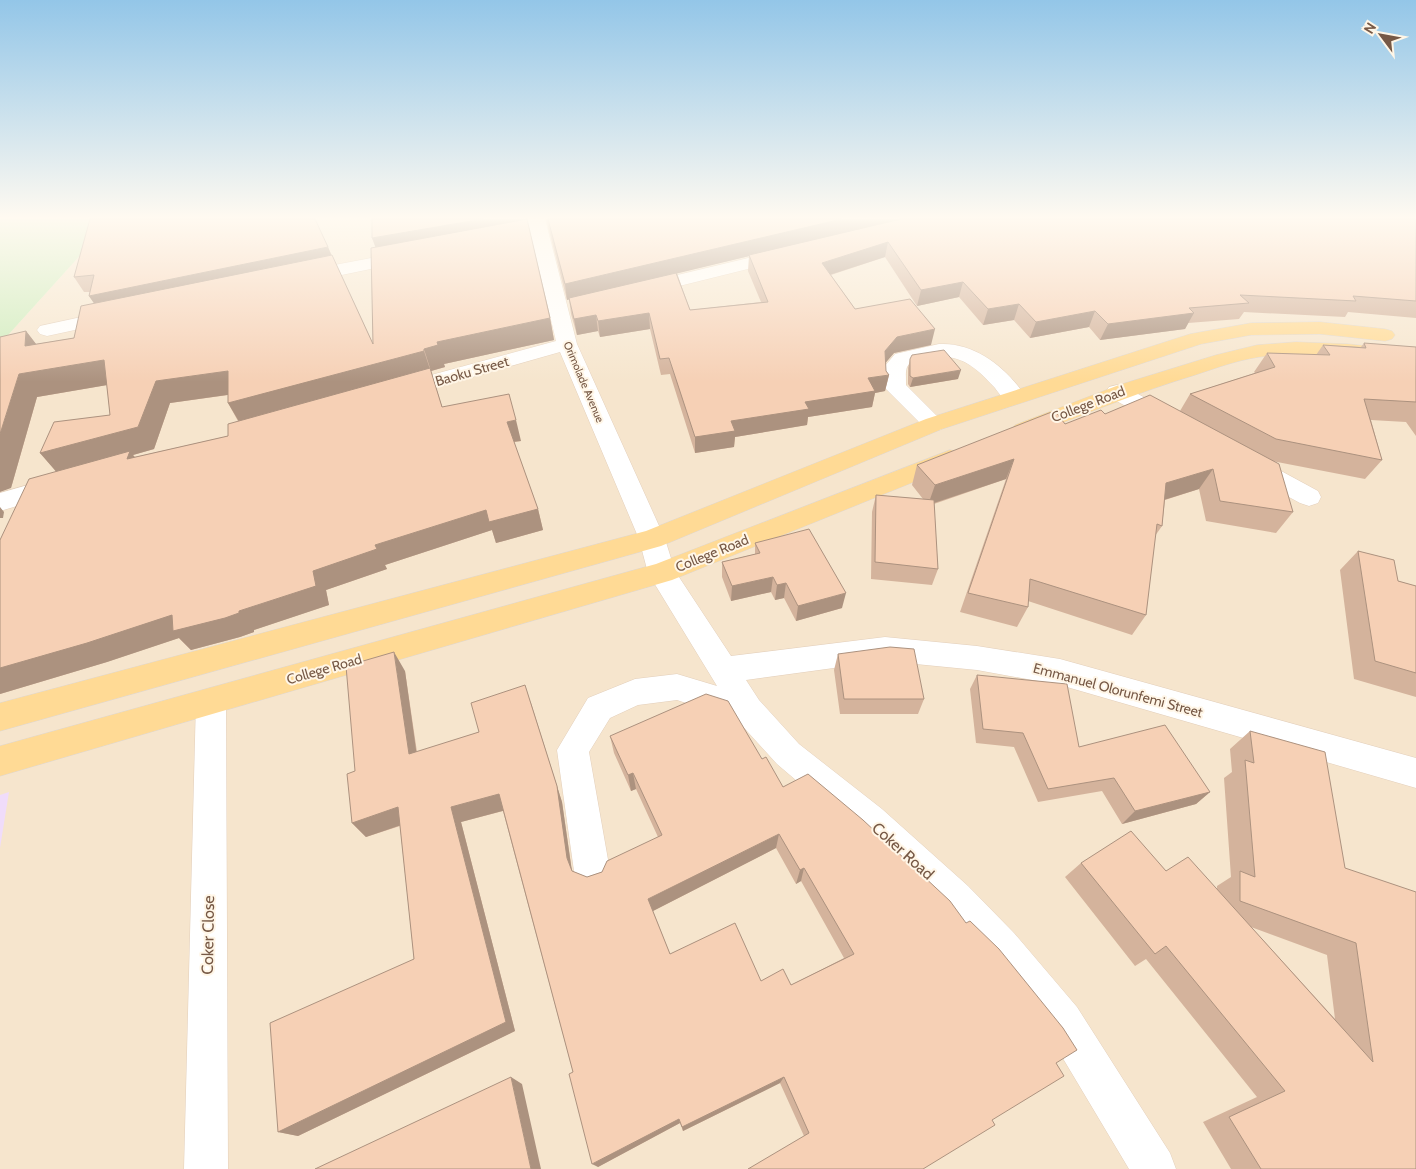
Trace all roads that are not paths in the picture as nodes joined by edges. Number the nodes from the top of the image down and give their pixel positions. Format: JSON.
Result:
{"nodes":[{"id":1,"x":318,"y":274,"type":"edge"},
{"id":2,"x":552,"y":274,"type":"edge"},
{"id":3,"x":707,"y":274,"type":"edge"},
{"id":4,"x":286,"y":280,"type":"edge"},
{"id":5,"x":626,"y":293,"type":"edge"},
{"id":6,"x":133,"y":312,"type":"edge"},
{"id":7,"x":47,"y":330,"type":"dead end"},
{"id":8,"x":1416,"y":338,"type":"edge"},
{"id":9,"x":567,"y":344,"type":"junction"},
{"id":10,"x":1416,"y":356,"type":"edge"},
{"id":11,"x":1117,"y":392,"type":"junction"},
{"id":12,"x":1016,"y":397,"type":"junction"},
{"id":13,"x":375,"y":398,"type":"edge"},
{"id":14,"x":934,"y":424,"type":"junction"},
{"id":15,"x":1187,"y":430,"type":"edge"},
{"id":16,"x":997,"y":440,"type":"edge"},
{"id":17,"x":969,"y":451,"type":"edge"},
{"id":18,"x":1230,"y":454,"type":"edge"},
{"id":19,"x":77,"y":480,"type":"edge"},
{"id":20,"x":1309,"y":497,"type":"dead end"},
{"id":21,"x":0,"y":502,"type":"edge"},
{"id":22,"x":652,"y":539,"type":"junction"},
{"id":23,"x":662,"y":573,"type":"junction"},
{"id":24,"x":724,"y":670,"type":"junction"},
{"id":25,"x":211,"y":701,"type":"junction"},
{"id":26,"x":748,"y":710,"type":"junction"},
{"id":27,"x":0,"y":717,"type":"edge"},
{"id":28,"x":0,"y":761,"type":"edge"},
{"id":29,"x":1416,"y":773,"type":"edge"},
{"id":30,"x":592,"y":871,"type":"dead end"},
{"id":31,"x":206,"y":1169,"type":"edge"},
{"id":32,"x":1154,"y":1169,"type":"edge"}],
"edges":[{"from":1,"to":4,"type":"street"},
{"from":2,"to":9,"type":"street","name":"Orimolade Avenue"},
{"from":3,"to":5,"type":"street"},
{"from":6,"to":7,"type":"street"},
{"from":8,"to":12,"type":"main road","name":"College Road"},
{"from":9,"to":13,"type":"street","name":"Baoku Street"},
{"from":9,"to":22,"type":"street","name":"Orimolade Avenue"},
{"from":10,"to":11,"type":"main road","name":"College Road"},
{"from":11,"to":15,"type":"street"},
{"from":11,"to":16,"type":"main road","name":"College Road"},
{"from":12,"to":14,"type":"main road","name":"College Road"},
{"from":12,"to":14,"type":"street"},
{"from":14,"to":22,"type":"main road","name":"College Road"},
{"from":17,"to":23,"type":"main road","name":"College Road"},
{"from":18,"to":20,"type":"street"},
{"from":19,"to":21,"type":"street"},
{"from":22,"to":23,"type":"street","name":"Coker Road"},
{"from":22,"to":27,"type":"main road","name":"College Road"},
{"from":23,"to":24,"type":"street","name":"Coker Road"},
{"from":23,"to":25,"type":"main road","name":"College Road"},
{"from":24,"to":26,"type":"street","name":"Coker Road"},
{"from":24,"to":29,"type":"street","name":"Emmanuel Olorunfemi Street"},
{"from":25,"to":28,"type":"main road","name":"College Road"},
{"from":25,"to":31,"type":"street","name":"Coker Close"},
{"from":26,"to":30,"type":"street"},
{"from":26,"to":32,"type":"street","name":"Coker Road"}]}
